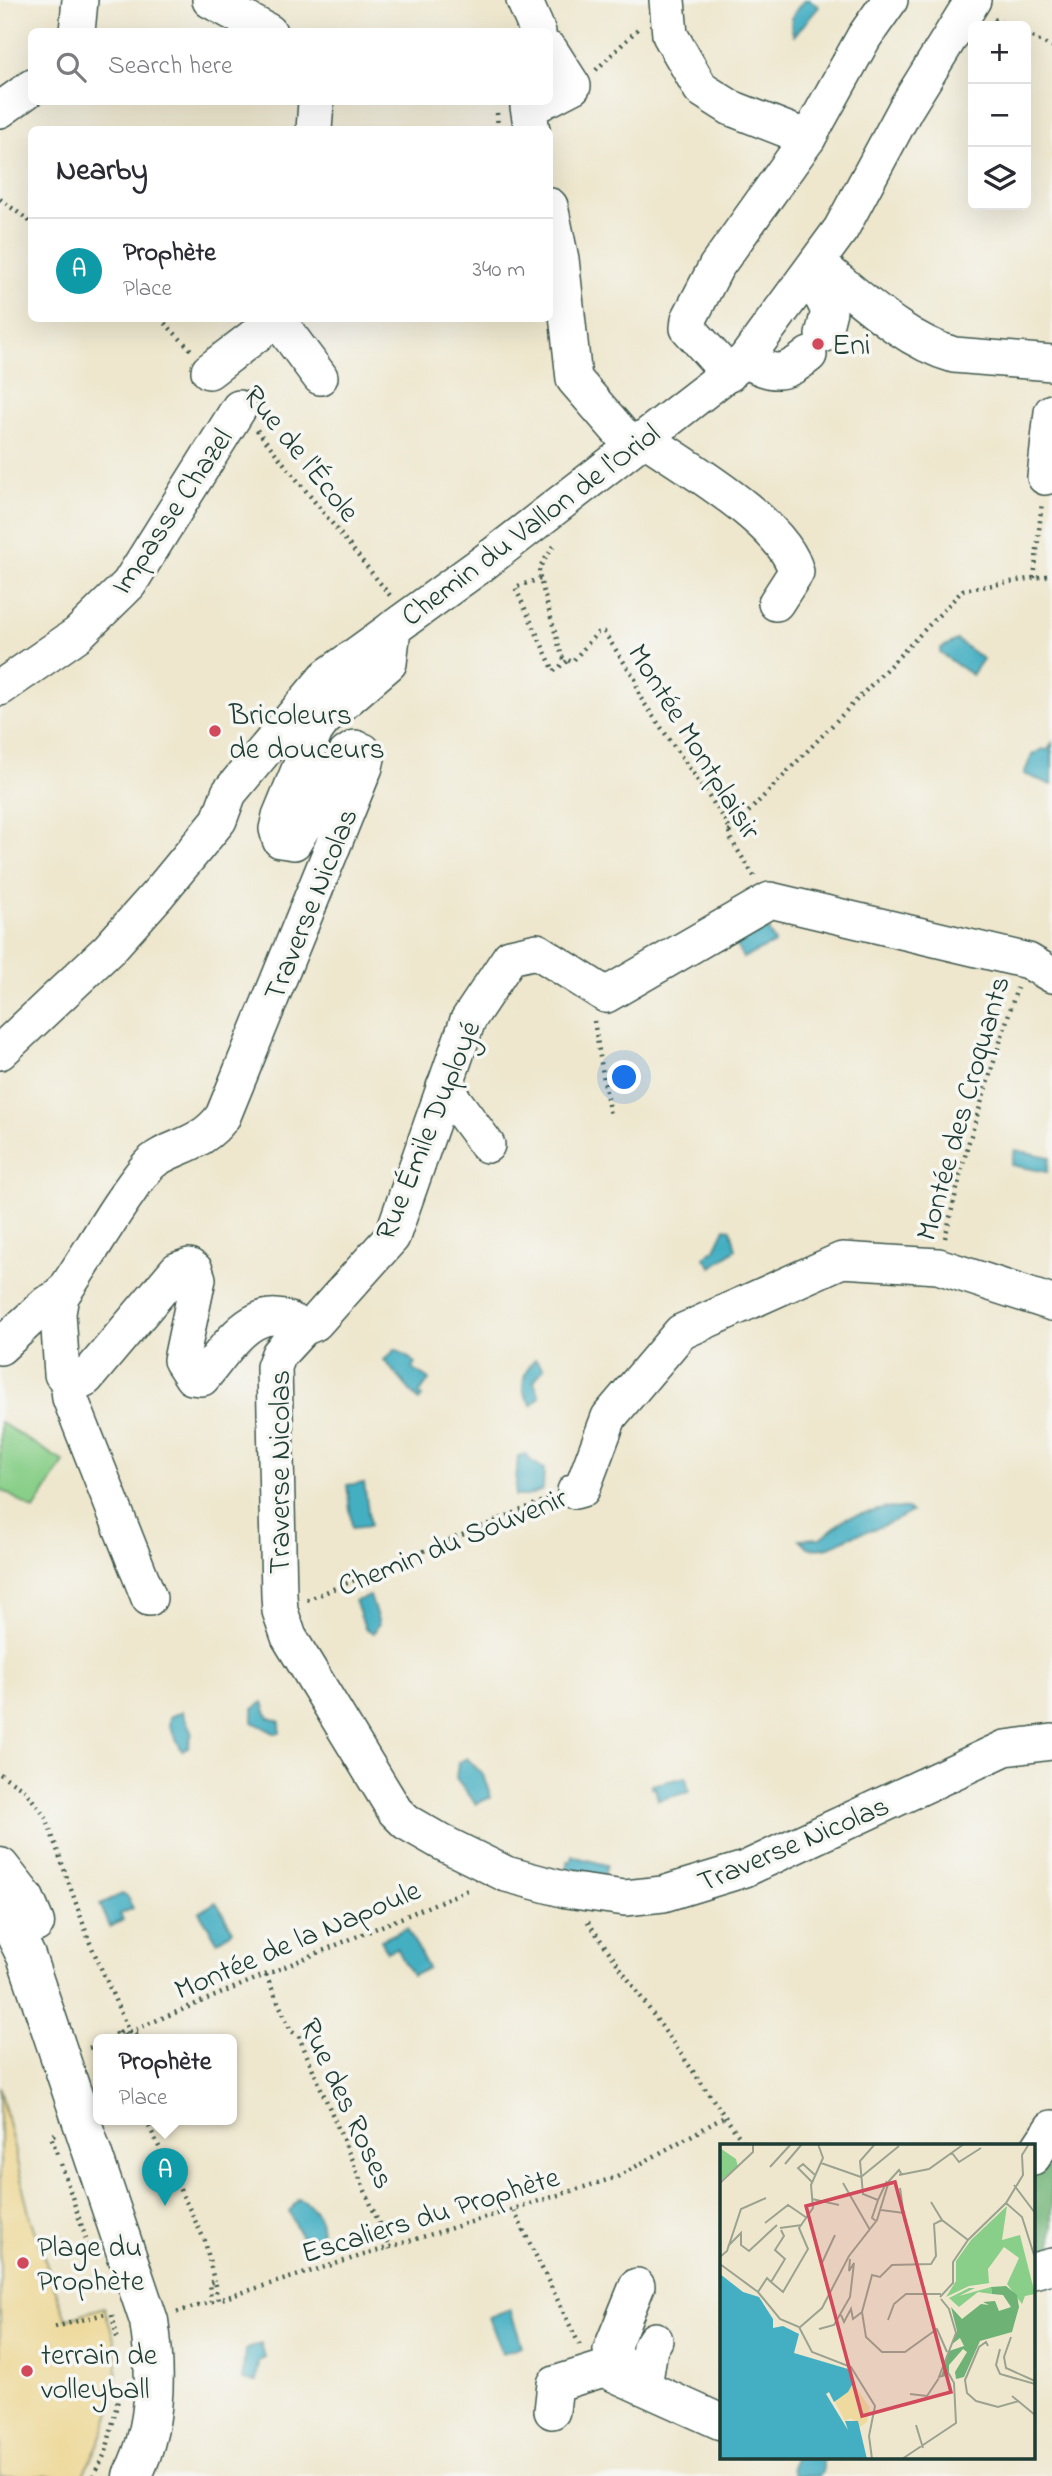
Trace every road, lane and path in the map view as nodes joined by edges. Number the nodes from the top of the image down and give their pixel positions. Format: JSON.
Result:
{"nodes":[{"id":1,"x":80,"y":0,"type":"edge"},
{"id":2,"x":210,"y":0,"type":"edge"},
{"id":3,"x":524,"y":0,"type":"edge"},
{"id":4,"x":890,"y":0,"type":"edge"},
{"id":5,"x":950,"y":0,"type":"edge"},
{"id":6,"x":667,"y":1,"type":"edge"},
{"id":7,"x":980,"y":8,"type":"edge"},
{"id":8,"x":1001,"y":21,"type":"edge"},
{"id":9,"x":77,"y":28,"type":"edge"},
{"id":10,"x":262,"y":28,"type":"edge"},
{"id":11,"x":536,"y":28,"type":"edge"},
{"id":12,"x":1031,"y":36,"type":"edge"},
{"id":13,"x":1052,"y":47,"type":"edge"},
{"id":14,"x":28,"y":90,"type":"edge"},
{"id":15,"x":553,"y":96,"type":"edge"},
{"id":16,"x":316,"y":105,"type":"edge"},
{"id":17,"x":536,"y":106,"type":"edge"},
{"id":18,"x":906,"y":108,"type":"junction"},
{"id":19,"x":0,"y":110,"type":"edge"},
{"id":20,"x":314,"y":126,"type":"edge"},
{"id":21,"x":504,"y":126,"type":"edge"},
{"id":22,"x":808,"y":138,"type":"junction"},
{"id":23,"x":0,"y":200,"type":"edge"},
{"id":24,"x":28,"y":220,"type":"edge"},
{"id":25,"x":553,"y":220,"type":"edge"},
{"id":26,"x":810,"y":272,"type":"junction"},
{"id":27,"x":165,"y":322,"type":"edge"},
{"id":28,"x":273,"y":322,"type":"edge"},
{"id":29,"x":279,"y":322,"type":"edge"},
{"id":30,"x":1052,"y":363,"type":"edge"},
{"id":31,"x":737,"y":367,"type":"junction"},
{"id":32,"x":209,"y":371,"type":"joint"},
{"id":33,"x":320,"y":377,"type":"dead end"},
{"id":34,"x":239,"y":408,"type":"joint"},
{"id":35,"x":1052,"y":412,"type":"edge"},
{"id":36,"x":638,"y":442,"type":"junction"},
{"id":37,"x":1045,"y":478,"type":"joint"},
{"id":38,"x":562,"y":535,"type":"dead end"},
{"id":39,"x":1052,"y":575,"type":"edge"},
{"id":40,"x":1034,"y":578,"type":"junction"},
{"id":41,"x":540,"y":579,"type":"junction"},
{"id":42,"x":776,"y":603,"type":"dead end"},
{"id":43,"x":400,"y":622,"type":"junction"},
{"id":44,"x":567,"y":661,"type":"junction"},
{"id":45,"x":0,"y":688,"type":"edge"},
{"id":46,"x":729,"y":832,"type":"junction"},
{"id":47,"x":770,"y":900,"type":"junction"},
{"id":48,"x":1040,"y":968,"type":"edge"},
{"id":49,"x":606,"y":995,"type":"junction"},
{"id":50,"x":0,"y":1052,"type":"edge"},
{"id":51,"x":444,"y":1087,"type":"junction"},
{"id":52,"x":610,"y":1116,"type":"dead end"},
{"id":53,"x":486,"y":1145,"type":"dead end"},
{"id":54,"x":938,"y":1266,"type":"junction"},
{"id":55,"x":61,"y":1296,"type":"junction"},
{"id":56,"x":1052,"y":1303,"type":"edge"},
{"id":57,"x":303,"y":1328,"type":"junction"},
{"id":58,"x":0,"y":1347,"type":"edge"},
{"id":59,"x":68,"y":1381,"type":"junction"},
{"id":60,"x":575,"y":1491,"type":"joint"},
{"id":61,"x":149,"y":1598,"type":"dead end"},
{"id":62,"x":303,"y":1602,"type":"dead end"},
{"id":63,"x":1052,"y":1742,"type":"edge"},
{"id":64,"x":0,"y":1774,"type":"edge"},
{"id":65,"x":0,"y":1867,"type":"edge"},
{"id":66,"x":506,"y":1874,"type":"junction"},
{"id":67,"x":566,"y":1890,"type":"junction"},
{"id":68,"x":0,"y":1904,"type":"edge"},
{"id":69,"x":266,"y":1975,"type":"junction"},
{"id":70,"x":129,"y":2032,"type":"junction"},
{"id":71,"x":136,"y":2034,"type":"edge"},
{"id":72,"x":93,"y":2084,"type":"edge"},
{"id":73,"x":726,"y":2116,"type":"junction"},
{"id":74,"x":108,"y":2125,"type":"edge"},
{"id":75,"x":148,"y":2125,"type":"edge"},
{"id":76,"x":1052,"y":2128,"type":"edge"},
{"id":77,"x":744,"y":2144,"type":"edge"},
{"id":78,"x":1034,"y":2155,"type":"edge"},
{"id":79,"x":66,"y":2160,"type":"dead end"},
{"id":80,"x":514,"y":2211,"type":"junction"},
{"id":81,"x":390,"y":2249,"type":"junction"},
{"id":82,"x":1052,"y":2266,"type":"edge"},
{"id":83,"x":96,"y":2269,"type":"dead end"},
{"id":84,"x":1034,"y":2271,"type":"edge"},
{"id":85,"x":214,"y":2281,"type":"junction"},
{"id":86,"x":637,"y":2286,"type":"dead end"},
{"id":87,"x":111,"y":2311,"type":"dead end"},
{"id":88,"x":104,"y":2315,"type":"dead end"},
{"id":89,"x":170,"y":2315,"type":"junction"},
{"id":90,"x":55,"y":2326,"type":"dead end"},
{"id":91,"x":655,"y":2340,"type":"dead end"},
{"id":92,"x":120,"y":2351,"type":"dead end"},
{"id":93,"x":611,"y":2371,"type":"junction"},
{"id":94,"x":120,"y":2388,"type":"dead end"},
{"id":95,"x":552,"y":2411,"type":"dead end"},
{"id":96,"x":720,"y":2422,"type":"edge"},
{"id":97,"x":93,"y":2476,"type":"edge"},
{"id":98,"x":132,"y":2476,"type":"edge"},
{"id":99,"x":155,"y":2476,"type":"edge"}],
"edges":[{"from":1,"to":9,"type":"street"},
{"from":2,"to":10,"type":"street"},
{"from":3,"to":11,"type":"street"},
{"from":4,"to":22,"type":"street"},
{"from":5,"to":18,"type":"street"},
{"from":6,"to":15,"type":"path"},
{"from":6,"to":22,"type":"street"},
{"from":7,"to":8,"type":"path"},
{"from":7,"to":18,"type":"street"},
{"from":12,"to":13,"type":"path"},
{"from":14,"to":19,"type":"street"},
{"from":16,"to":20,"type":"street"},
{"from":17,"to":21,"type":"path"},
{"from":18,"to":26,"type":"street","name":"Chemin du Vallon de l'Oriol"},
{"from":22,"to":31,"type":"street"},
{"from":23,"to":24,"type":"path"},
{"from":25,"to":36,"type":"street"},
{"from":26,"to":30,"type":"street"},
{"from":26,"to":31,"type":"street","name":"Chemin du Vallon de l'Oriol"},
{"from":26,"to":31,"type":"street"},
{"from":27,"to":32,"type":"path","name":"Rue de l'École"},
{"from":28,"to":32,"type":"street"},
{"from":29,"to":33,"type":"street"},
{"from":31,"to":36,"type":"street","name":"Chemin du Vallon de l'Oriol"},
{"from":34,"to":43,"type":"path","name":"Rue de l'École"},
{"from":34,"to":45,"type":"street","name":"Impasse Chazel"},
{"from":35,"to":37,"type":"street"},
{"from":36,"to":42,"type":"street"},
{"from":36,"to":43,"type":"street","name":"Chemin du Vallon de l'Oriol"},
{"from":37,"to":40,"type":"path"},
{"from":38,"to":41,"type":"path"},
{"from":39,"to":40,"type":"path"},
{"from":40,"to":46,"type":"path"},
{"from":41,"to":44,"type":"path"},
{"from":41,"to":44,"type":"path"},
{"from":43,"to":50,"type":"street","name":"Chemin du Vallon de l'Oriol"},
{"from":43,"to":55,"type":"street","name":"Traverse Nicolas"},
{"from":44,"to":46,"type":"path","name":"Montée Montplaisir"},
{"from":46,"to":47,"type":"path","name":"Montée Montplaisir"},
{"from":47,"to":48,"type":"street"},
{"from":47,"to":49,"type":"street"},
{"from":48,"to":54,"type":"path","name":"Montée des Croquants"},
{"from":49,"to":51,"type":"street","name":"Rue Émile Duployé"},
{"from":49,"to":52,"type":"path"},
{"from":51,"to":53,"type":"street"},
{"from":51,"to":57,"type":"street","name":"Rue Émile Duployé"},
{"from":54,"to":56,"type":"street","name":"Chemin du Souvenir"},
{"from":54,"to":60,"type":"street","name":"Chemin du Souvenir"},
{"from":55,"to":58,"type":"street"},
{"from":55,"to":59,"type":"street"},
{"from":57,"to":59,"type":"street","name":"Traverse Nicolas"},
{"from":57,"to":66,"type":"street","name":"Traverse Nicolas"},
{"from":59,"to":61,"type":"street"},
{"from":60,"to":62,"type":"path","name":"Chemin du Souvenir"},
{"from":63,"to":67,"type":"street","name":"Traverse Nicolas"},
{"from":64,"to":70,"type":"path"},
{"from":65,"to":72,"type":"main road"},
{"from":66,"to":67,"type":"street","name":"Traverse Nicolas"},
{"from":66,"to":69,"type":"path","name":"Montée de la Napoule"},
{"from":67,"to":73,"type":"path"},
{"from":68,"to":98,"type":"main road"},
{"from":69,"to":70,"type":"path","name":"Montée de la Napoule"},
{"from":69,"to":81,"type":"path","name":"Rue des Roses"},
{"from":70,"to":71,"type":"path"},
{"from":73,"to":77,"type":"path"},
{"from":73,"to":80,"type":"path","name":"Escaliers du Prophète"},
{"from":74,"to":89,"type":"main road"},
{"from":75,"to":85,"type":"path"},
{"from":76,"to":78,"type":"street"},
{"from":79,"to":83,"type":"path"},
{"from":80,"to":81,"type":"path","name":"Escaliers du Prophète"},
{"from":80,"to":93,"type":"path"},
{"from":81,"to":85,"type":"path","name":"Escaliers du Prophète"},
{"from":82,"to":84,"type":"street"},
{"from":85,"to":89,"type":"path"},
{"from":86,"to":93,"type":"street"},
{"from":87,"to":92,"type":"path"},
{"from":88,"to":90,"type":"path"},
{"from":89,"to":99,"type":"main road"},
{"from":91,"to":93,"type":"street"},
{"from":93,"to":95,"type":"street"},
{"from":93,"to":96,"type":"street"},
{"from":94,"to":97,"type":"path"}]}
